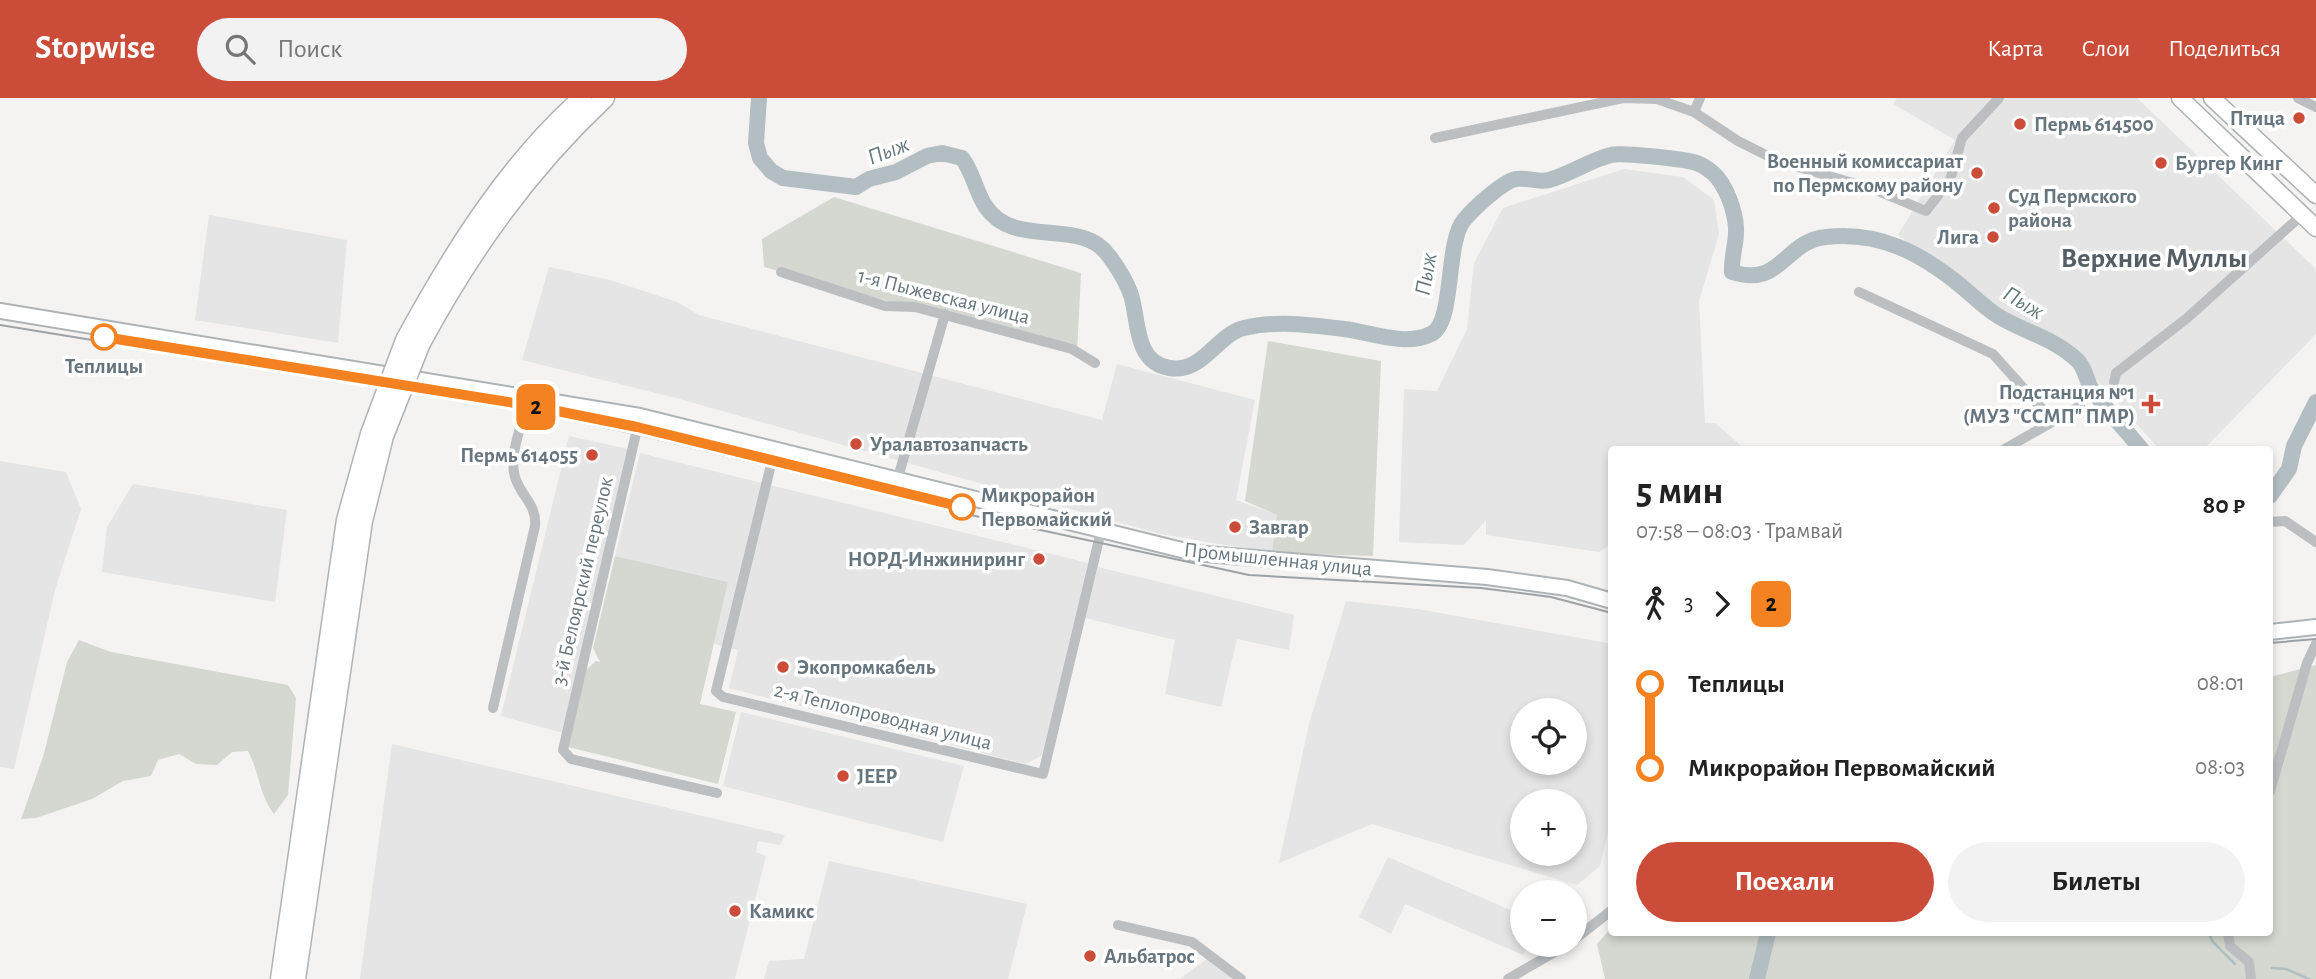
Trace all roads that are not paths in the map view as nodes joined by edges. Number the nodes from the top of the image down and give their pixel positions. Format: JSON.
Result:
{"nodes":[{"id":1,"x":582,"y":98,"type":"edge"},
{"id":2,"x":606,"y":98,"type":"edge"},
{"id":3,"x":1700,"y":98,"type":"edge"},
{"id":4,"x":1999,"y":98,"type":"edge"},
{"id":5,"x":2180,"y":98,"type":"edge"},
{"id":6,"x":2211,"y":98,"type":"edge"},
{"id":7,"x":2298,"y":98,"type":"edge"},
{"id":8,"x":2316,"y":107,"type":"edge"},
{"id":9,"x":1694,"y":112,"type":"junction"},
{"id":10,"x":1435,"y":138,"type":"dead end"},
{"id":11,"x":2309,"y":184,"type":"edge"},
{"id":12,"x":2316,"y":195,"type":"edge"},
{"id":13,"x":2302,"y":215,"type":"junction"},
{"id":14,"x":2316,"y":228,"type":"edge"},
{"id":15,"x":781,"y":272,"type":"dead end"},
{"id":16,"x":1859,"y":292,"type":"dead end"},
{"id":17,"x":0,"y":311,"type":"edge"},
{"id":18,"x":945,"y":314,"type":"junction"},
{"id":19,"x":413,"y":342,"type":"junction"},
{"id":20,"x":1095,"y":363,"type":"dead end"},
{"id":21,"x":2114,"y":382,"type":"dead end"},
{"id":22,"x":529,"y":397,"type":"junction"},
{"id":23,"x":2080,"y":405,"type":"dead end"},
{"id":24,"x":640,"y":416,"type":"junction"},
{"id":25,"x":2053,"y":421,"type":"junction"},
{"id":26,"x":377,"y":435,"type":"junction"},
{"id":27,"x":2010,"y":446,"type":"edge"},
{"id":28,"x":775,"y":448,"type":"junction"},
{"id":29,"x":897,"y":481,"type":"junction"},
{"id":30,"x":2273,"y":522,"type":"edge"},
{"id":31,"x":1101,"y":531,"type":"junction"},
{"id":32,"x":2316,"y":541,"type":"edge"},
{"id":33,"x":1608,"y":600,"type":"edge"},
{"id":34,"x":2316,"y":627,"type":"edge"},
{"id":35,"x":2273,"y":632,"type":"edge"},
{"id":36,"x":2316,"y":644,"type":"edge"},
{"id":37,"x":493,"y":708,"type":"dead end"},
{"id":38,"x":2273,"y":781,"type":"edge"},
{"id":39,"x":718,"y":793,"type":"dead end"},
{"id":40,"x":1608,"y":913,"type":"edge"},
{"id":41,"x":1118,"y":925,"type":"dead end"},
{"id":42,"x":1587,"y":930,"type":"edge"},
{"id":43,"x":2227,"y":936,"type":"edge"},
{"id":44,"x":1546,"y":957,"type":"edge"},
{"id":45,"x":280,"y":979,"type":"edge"},
{"id":46,"x":296,"y":979,"type":"edge"},
{"id":47,"x":1241,"y":979,"type":"edge"},
{"id":48,"x":1508,"y":979,"type":"edge"},
{"id":49,"x":2251,"y":979,"type":"edge"}],
"edges":[{"from":1,"to":19,"type":"highway"},
{"from":2,"to":19,"type":"highway"},
{"from":3,"to":9,"type":"street"},
{"from":4,"to":9,"type":"street"},
{"from":5,"to":13,"type":"main road"},
{"from":6,"to":11,"type":"main road"},
{"from":7,"to":8,"type":"street"},
{"from":9,"to":10,"type":"street"},
{"from":11,"to":12,"type":"main road"},
{"from":13,"to":14,"type":"main road"},
{"from":13,"to":21,"type":"street"},
{"from":15,"to":18,"type":"street","name":"1-я Пыжевская улица"},
{"from":16,"to":25,"type":"street"},
{"from":17,"to":22,"type":"street","name":"Промышленная улица"},
{"from":18,"to":20,"type":"street","name":"1-я Пыжевская улица"},
{"from":18,"to":29,"type":"street"},
{"from":19,"to":26,"type":"highway","bridge":true},
{"from":22,"to":24,"type":"street","name":"Промышленная улица"},
{"from":22,"to":37,"type":"street"},
{"from":23,"to":25,"type":"street"},
{"from":24,"to":28,"type":"street","name":"Промышленная улица"},
{"from":24,"to":39,"type":"street","name":"3-й Белоярский переулок"},
{"from":25,"to":27,"type":"street"},
{"from":26,"to":45,"type":"highway"},
{"from":26,"to":46,"type":"highway"},
{"from":28,"to":29,"type":"street","name":"Промышленная улица"},
{"from":28,"to":31,"type":"street","name":"2-я Теплопроводная улица"},
{"from":29,"to":31,"type":"street","name":"Промышленная улица"},
{"from":30,"to":32,"type":"street"},
{"from":31,"to":33,"type":"street","name":"Промышленная улица"},
{"from":34,"to":35,"type":"street"},
{"from":34,"to":36,"type":"street"},
{"from":36,"to":38,"type":"street"},
{"from":40,"to":42,"type":"street"},
{"from":41,"to":47,"type":"street"},
{"from":43,"to":49,"type":"street"},
{"from":44,"to":48,"type":"street"}]}
